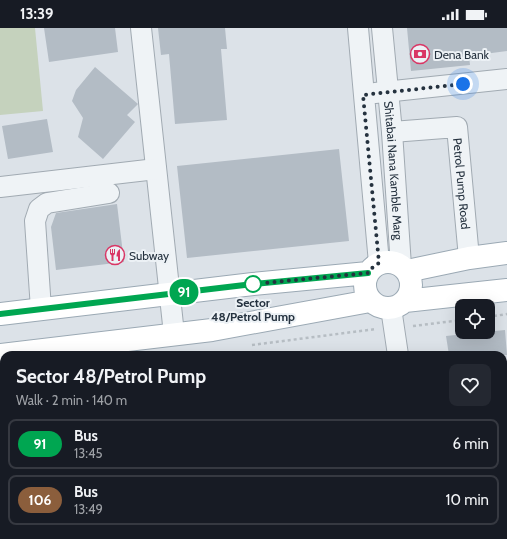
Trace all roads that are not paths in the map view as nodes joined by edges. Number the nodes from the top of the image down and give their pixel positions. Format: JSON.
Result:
{"nodes":[{"id":1,"x":141,"y":28,"type":"edge"},
{"id":2,"x":358,"y":28,"type":"edge"},
{"id":3,"x":382,"y":28,"type":"edge"},
{"id":4,"x":507,"y":79,"type":"edge"},
{"id":5,"x":388,"y":92,"type":"junction"},
{"id":6,"x":363,"y":95,"type":"junction"},
{"id":7,"x":392,"y":132,"type":"junction"},
{"id":8,"x":156,"y":169,"type":"junction"},
{"id":9,"x":0,"y":187,"type":"edge"},
{"id":10,"x":109,"y":193,"type":"dead end"},
{"id":11,"x":507,"y":253,"type":"edge"},
{"id":12,"x":469,"y":258,"type":"junction"},
{"id":13,"x":373,"y":268,"type":"junction"},
{"id":14,"x":404,"y":268,"type":"junction"},
{"id":15,"x":507,"y":290,"type":"edge"},
{"id":16,"x":170,"y":294,"type":"junction"},
{"id":17,"x":370,"y":300,"type":"junction"},
{"id":18,"x":41,"y":309,"type":"junction"},
{"id":19,"x":396,"y":312,"type":"junction"},
{"id":20,"x":0,"y":314,"type":"edge"},
{"id":21,"x":174,"y":334,"type":"junction"},
{"id":22,"x":102,"y":349,"type":"edge"},
{"id":23,"x":67,"y":351,"type":"edge"},
{"id":24,"x":398,"y":351,"type":"edge"}],
"edges":[{"from":1,"to":8,"type":"street"},
{"from":2,"to":6,"type":"street","name":"Shitabai Nana Kamble Marg"},
{"from":3,"to":5,"type":"street","name":"Shitabai Nana Kamble Marg"},
{"from":4,"to":5,"type":"street"},
{"from":5,"to":6,"type":"street"},
{"from":5,"to":7,"type":"street","name":"Shitabai Nana Kamble Marg"},
{"from":6,"to":13,"type":"street","name":"Shitabai Nana Kamble Marg"},
{"from":7,"to":12,"type":"street","name":"Petrol Pump Road"},
{"from":7,"to":14,"type":"street","name":"Shitabai Nana Kamble Marg"},
{"from":8,"to":9,"type":"street"},
{"from":8,"to":16,"type":"street"},
{"from":10,"to":18,"type":"street"},
{"from":11,"to":12,"type":"main road"},
{"from":12,"to":14,"type":"main road"},
{"from":13,"to":14,"type":"main road"},
{"from":13,"to":16,"type":"main road"},
{"from":13,"to":17,"type":"main road"},
{"from":14,"to":19,"type":"main road"},
{"from":15,"to":19,"type":"main road"},
{"from":16,"to":18,"type":"main road"},
{"from":16,"to":21,"type":"street"},
{"from":17,"to":19,"type":"main road"},
{"from":17,"to":21,"type":"main road"},
{"from":18,"to":20,"type":"main road"},
{"from":19,"to":24,"type":"street"},
{"from":21,"to":22,"type":"main road"},
{"from":22,"to":23,"type":"main road"}]}
